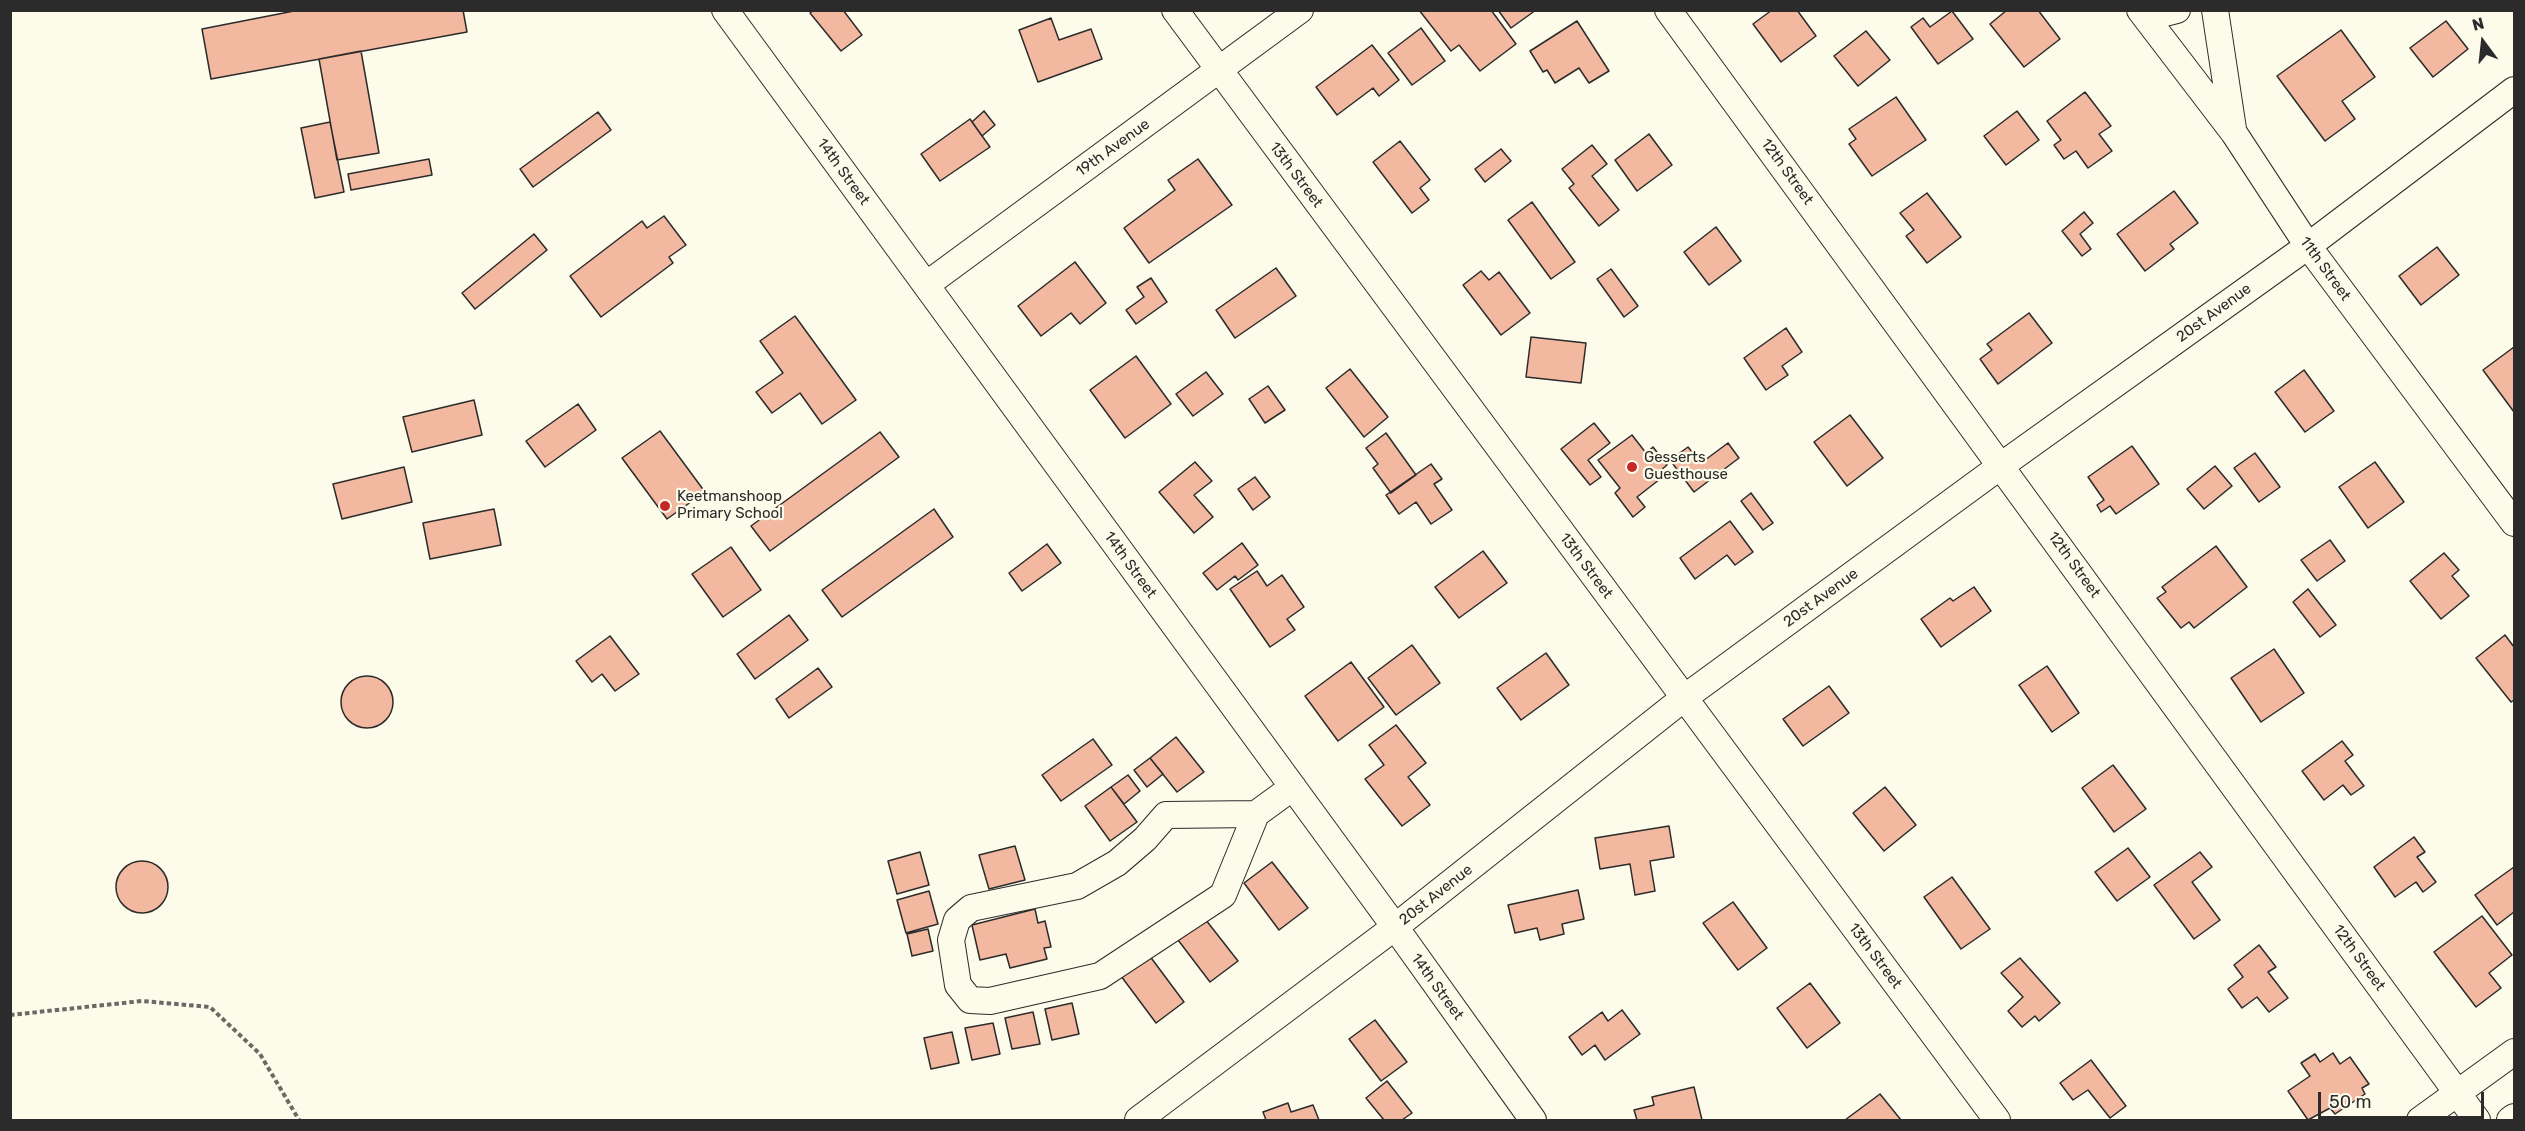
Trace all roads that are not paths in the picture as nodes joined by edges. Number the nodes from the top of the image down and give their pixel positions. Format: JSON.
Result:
{"nodes":[{"id":1,"x":725,"y":10,"type":"edge"},
{"id":2,"x":1174,"y":10,"type":"edge"},
{"id":3,"x":1300,"y":10,"type":"edge"},
{"id":4,"x":1668,"y":10,"type":"edge"},
{"id":5,"x":2177,"y":10,"type":"edge"},
{"id":6,"x":2215,"y":10,"type":"edge"},
{"id":7,"x":2143,"y":14,"type":"edge"},
{"id":8,"x":1219,"y":71,"type":"junction"},
{"id":9,"x":2514,"y":90,"type":"edge"},
{"id":10,"x":2234,"y":132,"type":"junction"},
{"id":11,"x":2308,"y":246,"type":"junction"},
{"id":12,"x":926,"y":285,"type":"junction"},
{"id":13,"x":2002,"y":465,"type":"junction"},
{"id":14,"x":2514,"y":524,"type":"edge"},
{"id":15,"x":1684,"y":698,"type":"junction"},
{"id":16,"x":1293,"y":787,"type":"junction"},
{"id":17,"x":1256,"y":814,"type":"junction"},
{"id":18,"x":1395,"y":927,"type":"junction"},
{"id":19,"x":2514,"y":1052,"type":"edge"},
{"id":20,"x":2457,"y":1094,"type":"junction"},
{"id":21,"x":2514,"y":1117,"type":"edge"},
{"id":22,"x":1138,"y":1120,"type":"edge"},
{"id":23,"x":1533,"y":1120,"type":"edge"},
{"id":24,"x":1997,"y":1120,"type":"edge"},
{"id":25,"x":2420,"y":1120,"type":"edge"},
{"id":26,"x":2477,"y":1120,"type":"edge"},
{"id":27,"x":2510,"y":1120,"type":"edge"}],
"edges":[{"from":1,"to":12,"type":"street","name":"14th Street"},
{"from":2,"to":8,"type":"street","name":"13th Street"},
{"from":3,"to":8,"type":"street","name":"19th Avenue"},
{"from":4,"to":13,"type":"street","name":"12th Street"},
{"from":5,"to":7,"type":"street"},
{"from":6,"to":10,"type":"street"},
{"from":7,"to":10,"type":"street","name":"11th Street"},
{"from":8,"to":12,"type":"street","name":"19th Avenue"},
{"from":8,"to":15,"type":"street","name":"13th Street"},
{"from":9,"to":11,"type":"street","name":"20st Avenue"},
{"from":10,"to":11,"type":"street","name":"11th Street"},
{"from":11,"to":13,"type":"street","name":"20st Avenue"},
{"from":11,"to":14,"type":"street","name":"11th Street"},
{"from":12,"to":16,"type":"street","name":"14th Street"},
{"from":13,"to":15,"type":"street","name":"20st Avenue"},
{"from":13,"to":20,"type":"street","name":"12th Street"},
{"from":15,"to":18,"type":"street","name":"20st Avenue"},
{"from":15,"to":24,"type":"street","name":"13th Street"},
{"from":16,"to":17,"type":"street"},
{"from":16,"to":18,"type":"street","name":"14th Street"},
{"from":17,"to":17,"type":"street"},
{"from":18,"to":22,"type":"street","name":"20st Avenue"},
{"from":18,"to":23,"type":"street","name":"14th Street"},
{"from":19,"to":20,"type":"street"},
{"from":20,"to":25,"type":"street"},
{"from":20,"to":26,"type":"street","name":"12th Street"},
{"from":21,"to":27,"type":"street"}]}
